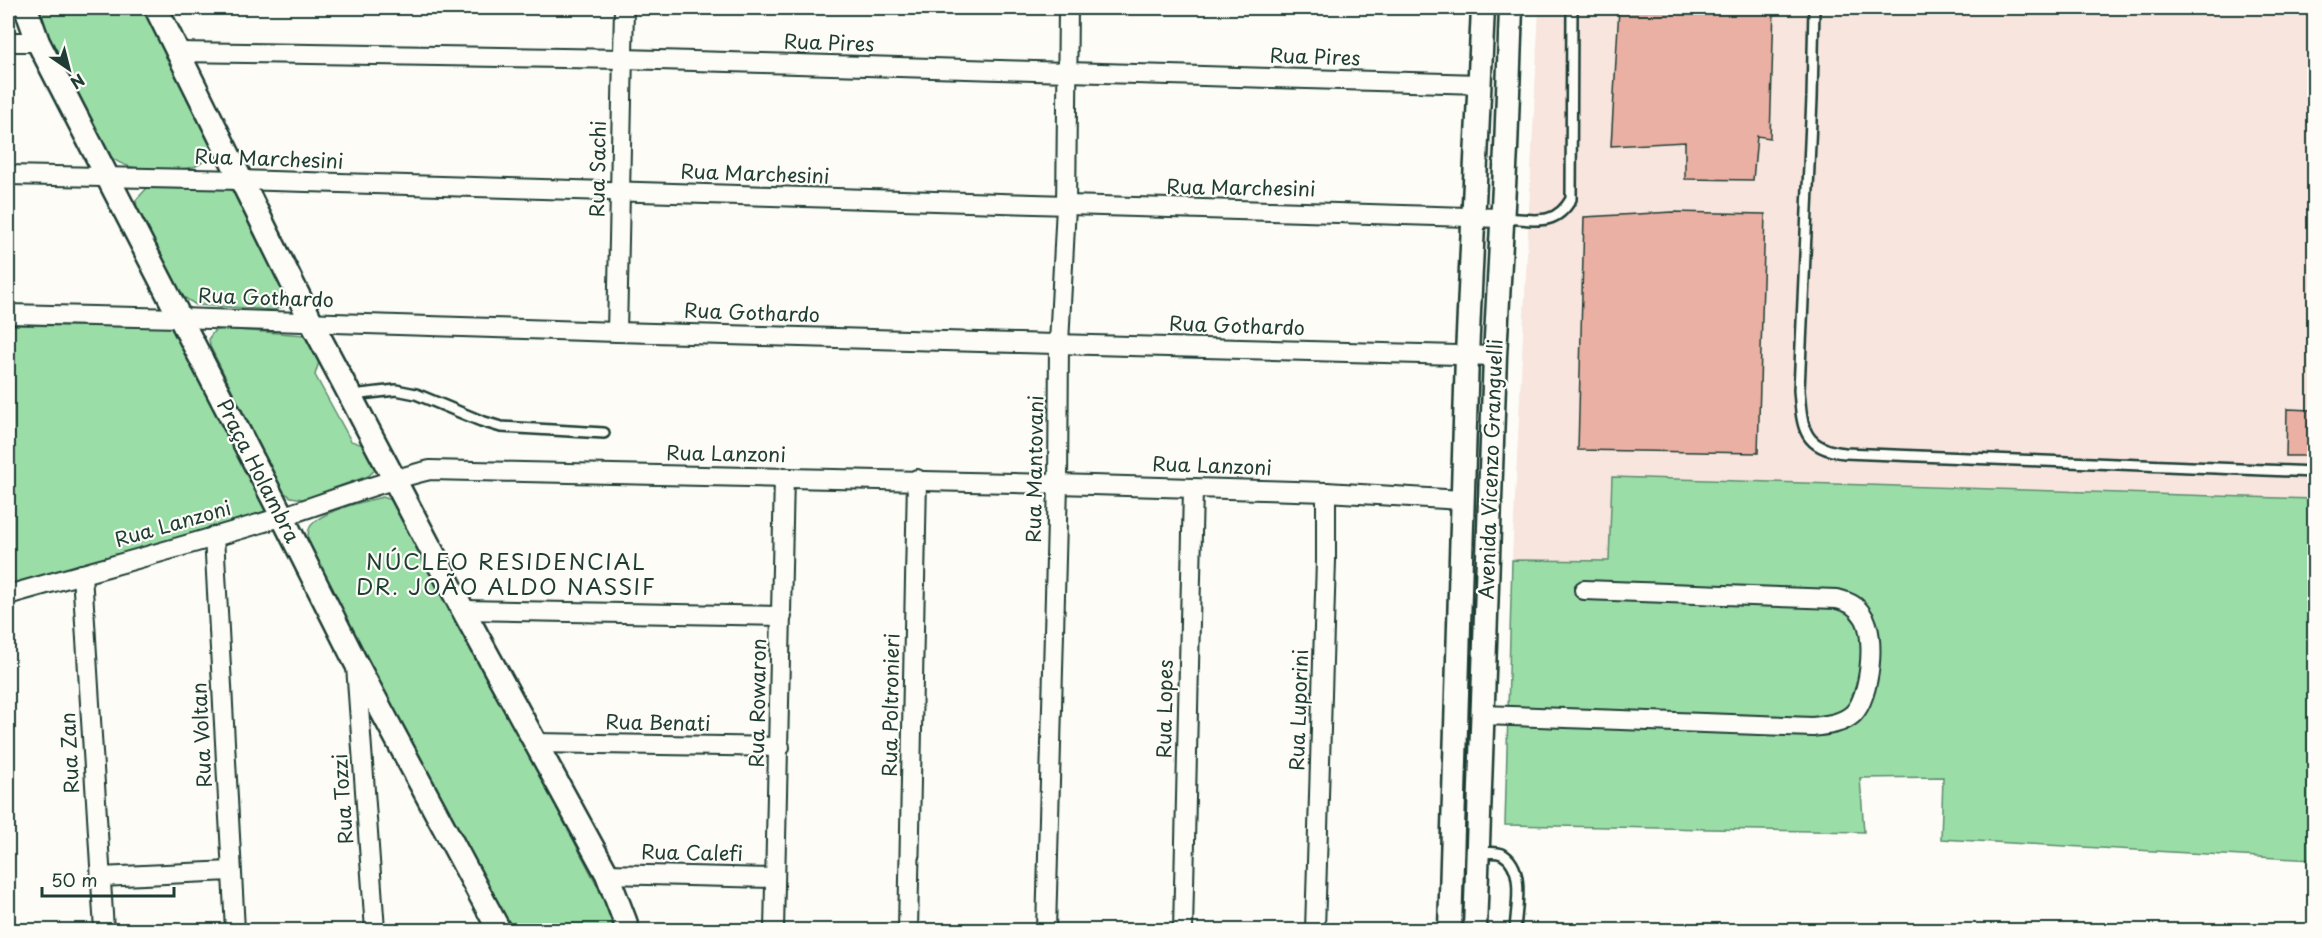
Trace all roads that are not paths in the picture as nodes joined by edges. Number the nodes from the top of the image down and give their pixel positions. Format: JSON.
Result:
{"nodes":[{"id":1,"x":26,"y":8,"type":"edge"},
{"id":2,"x":156,"y":8,"type":"edge"},
{"id":3,"x":624,"y":8,"type":"edge"},
{"id":4,"x":1068,"y":8,"type":"edge"},
{"id":5,"x":1483,"y":8,"type":"edge"},
{"id":6,"x":1511,"y":8,"type":"edge"},
{"id":7,"x":1572,"y":8,"type":"edge"},
{"id":8,"x":1814,"y":8,"type":"edge"},
{"id":9,"x":8,"y":42,"type":"edge"},
{"id":10,"x":38,"y":42,"type":"junction"},
{"id":11,"x":177,"y":52,"type":"junction"},
{"id":12,"x":624,"y":59,"type":"junction"},
{"id":13,"x":1066,"y":72,"type":"junction"},
{"id":14,"x":1480,"y":84,"type":"junction"},
{"id":15,"x":8,"y":175,"type":"edge"},
{"id":16,"x":109,"y":178,"type":"junction"},
{"id":17,"x":241,"y":180,"type":"junction"},
{"id":18,"x":620,"y":193,"type":"junction"},
{"id":19,"x":1066,"y":206,"type":"junction"},
{"id":20,"x":1474,"y":216,"type":"junction"},
{"id":21,"x":1502,"y":218,"type":"junction"},
{"id":22,"x":8,"y":314,"type":"edge"},
{"id":23,"x":180,"y":318,"type":"junction"},
{"id":24,"x":312,"y":323,"type":"junction"},
{"id":25,"x":617,"y":332,"type":"junction"},
{"id":26,"x":1059,"y":344,"type":"junction"},
{"id":27,"x":1467,"y":355,"type":"junction"},
{"id":28,"x":1495,"y":356,"type":"junction"},
{"id":29,"x":350,"y":395,"type":"junction"},
{"id":30,"x":604,"y":433,"type":"dead end"},
{"id":31,"x":2314,"y":472,"type":"edge"},
{"id":32,"x":784,"y":477,"type":"junction"},
{"id":33,"x":393,"y":478,"type":"junction"},
{"id":34,"x":917,"y":480,"type":"junction"},
{"id":35,"x":1058,"y":483,"type":"junction"},
{"id":36,"x":1193,"y":489,"type":"junction"},
{"id":37,"x":1326,"y":492,"type":"junction"},
{"id":38,"x":1462,"y":500,"type":"junction"},
{"id":39,"x":282,"y":516,"type":"junction"},
{"id":40,"x":214,"y":536,"type":"junction"},
{"id":41,"x":82,"y":574,"type":"junction"},
{"id":42,"x":1584,"y":590,"type":"dead end"},
{"id":43,"x":8,"y":595,"type":"edge"},
{"id":44,"x":463,"y":610,"type":"junction"},
{"id":45,"x":782,"y":615,"type":"junction"},
{"id":46,"x":356,"y":663,"type":"junction"},
{"id":47,"x":1483,"y":715,"type":"junction"},
{"id":48,"x":536,"y":743,"type":"junction"},
{"id":49,"x":780,"y":747,"type":"junction"},
{"id":50,"x":1478,"y":853,"type":"junction"},
{"id":51,"x":231,"y":870,"type":"junction"},
{"id":52,"x":607,"y":874,"type":"junction"},
{"id":53,"x":100,"y":877,"type":"junction"},
{"id":54,"x":775,"y":878,"type":"junction"},
{"id":55,"x":104,"y":930,"type":"edge"},
{"id":56,"x":235,"y":930,"type":"edge"},
{"id":57,"x":375,"y":930,"type":"edge"},
{"id":58,"x":499,"y":930,"type":"edge"},
{"id":59,"x":627,"y":930,"type":"edge"},
{"id":60,"x":774,"y":930,"type":"edge"},
{"id":61,"x":908,"y":930,"type":"edge"},
{"id":62,"x":1046,"y":930,"type":"edge"},
{"id":63,"x":1183,"y":930,"type":"edge"},
{"id":64,"x":1315,"y":930,"type":"edge"},
{"id":65,"x":1450,"y":930,"type":"edge"},
{"id":66,"x":1475,"y":930,"type":"edge"},
{"id":67,"x":1515,"y":930,"type":"edge"}],
"edges":[{"from":1,"to":10,"type":"street","name":"Praça Holambra"},
{"from":2,"to":11,"type":"street"},
{"from":3,"to":12,"type":"street","name":"Rua Sachi"},
{"from":4,"to":13,"type":"street","name":"Rua Mantovani"},
{"from":5,"to":14,"type":"street","name":"Avenida Vicenzo Granguelli"},
{"from":6,"to":21,"type":"street","name":"Avenida Vicenzo Granguelli"},
{"from":7,"to":21,"type":"lane"},
{"from":8,"to":31,"type":"lane"},
{"from":9,"to":10,"type":"street"},
{"from":10,"to":16,"type":"street","name":"Praça Holambra"},
{"from":11,"to":12,"type":"street","name":"Rua Pires"},
{"from":11,"to":17,"type":"street"},
{"from":12,"to":13,"type":"street","name":"Rua Pires"},
{"from":12,"to":18,"type":"street","name":"Rua Sachi"},
{"from":13,"to":14,"type":"street","name":"Rua Pires"},
{"from":13,"to":19,"type":"street","name":"Rua Mantovani"},
{"from":14,"to":20,"type":"street","name":"Avenida Vicenzo Granguelli"},
{"from":15,"to":16,"type":"street","name":"Rua Marchesini"},
{"from":16,"to":17,"type":"street","name":"Rua Marchesini"},
{"from":16,"to":23,"type":"street","name":"Praça Holambra"},
{"from":17,"to":18,"type":"street","name":"Rua Marchesini"},
{"from":17,"to":24,"type":"street"},
{"from":18,"to":19,"type":"street","name":"Rua Marchesini"},
{"from":18,"to":25,"type":"street","name":"Rua Sachi"},
{"from":19,"to":20,"type":"street","name":"Rua Marchesini"},
{"from":19,"to":26,"type":"street","name":"Rua Mantovani"},
{"from":20,"to":21,"type":"street","name":"Rua Marchesini"},
{"from":20,"to":27,"type":"street","name":"Avenida Vicenzo Granguelli"},
{"from":21,"to":28,"type":"street","name":"Avenida Vicenzo Granguelli"},
{"from":22,"to":23,"type":"street","name":"Rua Gothardo"},
{"from":23,"to":24,"type":"street","name":"Rua Gothardo"},
{"from":23,"to":39,"type":"street","name":"Praça Holambra"},
{"from":24,"to":25,"type":"street","name":"Rua Gothardo"},
{"from":24,"to":29,"type":"street"},
{"from":25,"to":26,"type":"street","name":"Rua Gothardo"},
{"from":26,"to":27,"type":"street","name":"Rua Gothardo"},
{"from":26,"to":35,"type":"street","name":"Rua Mantovani"},
{"from":27,"to":28,"type":"street","name":"Rua Gothardo"},
{"from":27,"to":38,"type":"street","name":"Avenida Vicenzo Granguelli"},
{"from":28,"to":47,"type":"street","name":"Avenida Vicenzo Granguelli"},
{"from":29,"to":30,"type":"lane"},
{"from":29,"to":33,"type":"street"},
{"from":32,"to":33,"type":"street","name":"Rua Lanzoni"},
{"from":32,"to":34,"type":"street","name":"Rua Lanzoni"},
{"from":32,"to":45,"type":"street","name":"Rua Rowaron"},
{"from":33,"to":39,"type":"street","name":"Rua Lanzoni"},
{"from":33,"to":44,"type":"street"},
{"from":34,"to":35,"type":"street","name":"Rua Lanzoni"},
{"from":34,"to":61,"type":"street","name":"Rua Poltronieri"},
{"from":35,"to":36,"type":"street","name":"Rua Lanzoni"},
{"from":35,"to":62,"type":"street","name":"Rua Mantovani"},
{"from":36,"to":37,"type":"street","name":"Rua Lanzoni"},
{"from":36,"to":63,"type":"street","name":"Rua Lopes"},
{"from":37,"to":38,"type":"street","name":"Rua Lanzoni"},
{"from":37,"to":64,"type":"street","name":"Rua Luporini"},
{"from":38,"to":65,"type":"street","name":"Avenida Vicenzo Granguelli"},
{"from":39,"to":40,"type":"street","name":"Rua Lanzoni"},
{"from":39,"to":46,"type":"street","name":"Praça Holambra"},
{"from":40,"to":41,"type":"street","name":"Rua Lanzoni"},
{"from":40,"to":51,"type":"street","name":"Rua Voltan"},
{"from":41,"to":43,"type":"street","name":"Rua Lanzoni"},
{"from":41,"to":53,"type":"street","name":"Rua Zan"},
{"from":42,"to":47,"type":"street"},
{"from":44,"to":45,"type":"street"},
{"from":44,"to":48,"type":"street"},
{"from":45,"to":49,"type":"street","name":"Rua Rowaron"},
{"from":46,"to":57,"type":"street","name":"Rua Tozzi"},
{"from":46,"to":58,"type":"street","name":"Praça Holambra"},
{"from":47,"to":50,"type":"street","name":"Avenida Vicenzo Granguelli"},
{"from":48,"to":49,"type":"street","name":"Rua Benati"},
{"from":48,"to":52,"type":"street"},
{"from":49,"to":54,"type":"street","name":"Rua Rowaron"},
{"from":50,"to":66,"type":"street","name":"Avenida Vicenzo Granguelli"},
{"from":50,"to":67,"type":"lane"},
{"from":51,"to":53,"type":"street"},
{"from":51,"to":56,"type":"street","name":"Rua Voltan"},
{"from":52,"to":54,"type":"street","name":"Rua Calefi"},
{"from":52,"to":59,"type":"street"},
{"from":53,"to":55,"type":"street","name":"Rua Zan"},
{"from":54,"to":60,"type":"street","name":"Rua Rowaron"}]}
